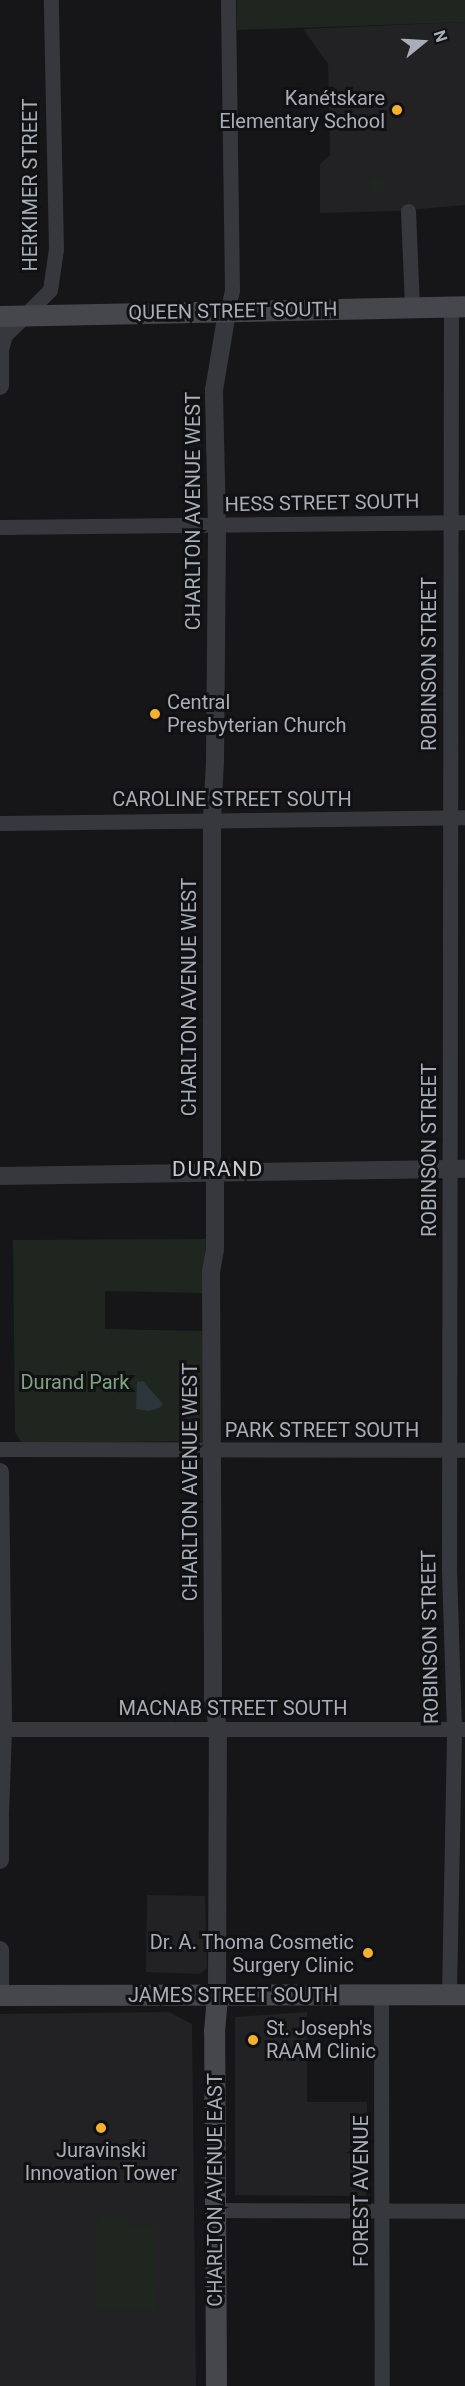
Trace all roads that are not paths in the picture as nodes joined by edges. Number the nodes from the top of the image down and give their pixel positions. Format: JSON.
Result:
{"nodes":[{"id":1,"x":51,"y":0,"type":"edge"},
{"id":2,"x":228,"y":0,"type":"edge"},
{"id":3,"x":408,"y":212,"type":"dead end"},
{"id":4,"x":458,"y":306,"type":"edge"},
{"id":5,"x":412,"y":307,"type":"junction"},
{"id":6,"x":227,"y":312,"type":"junction"},
{"id":7,"x":25,"y":315,"type":"junction"},
{"id":8,"x":0,"y":316,"type":"edge"},
{"id":9,"x":0,"y":386,"type":"edge"},
{"id":10,"x":458,"y":522,"type":"edge"},
{"id":11,"x":217,"y":525,"type":"junction"},
{"id":12,"x":0,"y":527,"type":"edge"},
{"id":13,"x":458,"y":817,"type":"edge"},
{"id":14,"x":212,"y":820,"type":"junction"},
{"id":15,"x":0,"y":823,"type":"edge"},
{"id":16,"x":457,"y":1170,"type":"edge"},
{"id":17,"x":214,"y":1173,"type":"junction"},
{"id":18,"x":0,"y":1176,"type":"edge"},
{"id":19,"x":0,"y":1449,"type":"edge"},
{"id":20,"x":457,"y":1450,"type":"edge"},
{"id":21,"x":213,"y":1451,"type":"junction"},
{"id":22,"x":0,"y":1472,"type":"edge"},
{"id":23,"x":1,"y":1729,"type":"edge"},
{"id":24,"x":459,"y":1729,"type":"edge"},
{"id":25,"x":218,"y":1730,"type":"junction"},
{"id":26,"x":0,"y":1814,"type":"edge"},
{"id":27,"x":0,"y":1860,"type":"edge"},
{"id":28,"x":0,"y":1950,"type":"edge"},
{"id":29,"x":217,"y":1994,"type":"junction"},
{"id":30,"x":457,"y":1994,"type":"edge"},
{"id":31,"x":0,"y":1995,"type":"edge"},
{"id":32,"x":381,"y":1995,"type":"junction"},
{"id":33,"x":216,"y":2211,"type":"junction"},
{"id":34,"x":383,"y":2211,"type":"junction"},
{"id":35,"x":465,"y":2211,"type":"edge"},
{"id":36,"x":216,"y":2386,"type":"edge"},
{"id":37,"x":382,"y":2386,"type":"edge"}],
"edges":[{"from":1,"to":7,"type":"street","name":"HERKIMER STREET"},
{"from":2,"to":6,"type":"street","name":"CHARLTON AVENUE WEST"},
{"from":3,"to":5,"type":"street"},
{"from":4,"to":5,"type":"main road","name":"QUEEN STREET SOUTH"},
{"from":4,"to":10,"type":"street","name":"ROBINSON STREET"},
{"from":5,"to":6,"type":"main road","name":"QUEEN STREET SOUTH"},
{"from":6,"to":7,"type":"main road","name":"QUEEN STREET SOUTH"},
{"from":6,"to":11,"type":"street","name":"CHARLTON AVENUE WEST"},
{"from":7,"to":8,"type":"main road","name":"QUEEN STREET SOUTH"},
{"from":7,"to":9,"type":"street","name":"HERKIMER STREET"},
{"from":10,"to":11,"type":"street","name":"HESS STREET SOUTH"},
{"from":10,"to":13,"type":"street","name":"ROBINSON STREET"},
{"from":11,"to":12,"type":"street","name":"HESS STREET SOUTH"},
{"from":11,"to":14,"type":"street","name":"CHARLTON AVENUE WEST"},
{"from":13,"to":14,"type":"street","name":"CAROLINE STREET SOUTH"},
{"from":13,"to":16,"type":"street","name":"ROBINSON STREET"},
{"from":14,"to":15,"type":"street","name":"CAROLINE STREET SOUTH"},
{"from":14,"to":17,"type":"street","name":"CHARLTON AVENUE WEST"},
{"from":16,"to":17,"type":"street"},
{"from":16,"to":20,"type":"street","name":"ROBINSON STREET"},
{"from":17,"to":18,"type":"street"},
{"from":17,"to":21,"type":"street","name":"CHARLTON AVENUE WEST"},
{"from":19,"to":21,"type":"street","name":"PARK STREET SOUTH"},
{"from":20,"to":21,"type":"street","name":"PARK STREET SOUTH"},
{"from":20,"to":24,"type":"street","name":"ROBINSON STREET"},
{"from":21,"to":25,"type":"street","name":"CHARLTON AVENUE WEST"},
{"from":22,"to":23,"type":"street"},
{"from":23,"to":25,"type":"street","name":"MACNAB STREET SOUTH"},
{"from":23,"to":26,"type":"street"},
{"from":24,"to":25,"type":"street","name":"MACNAB STREET SOUTH"},
{"from":24,"to":30,"type":"street","name":"ROBINSON STREET"},
{"from":25,"to":29,"type":"street","name":"CHARLTON AVENUE WEST"},
{"from":26,"to":27,"type":"street"},
{"from":28,"to":31,"type":"street"},
{"from":29,"to":31,"type":"main road","name":"JAMES STREET SOUTH"},
{"from":29,"to":32,"type":"main road","name":"JAMES STREET SOUTH"},
{"from":29,"to":33,"type":"main road","name":"CHARLTON AVENUE EAST"},
{"from":30,"to":32,"type":"main road","name":"JAMES STREET SOUTH"},
{"from":32,"to":34,"type":"street","name":"FOREST AVENUE"},
{"from":33,"to":34,"type":"street"},
{"from":33,"to":36,"type":"main road","name":"CHARLTON AVENUE EAST"},
{"from":34,"to":35,"type":"street"},
{"from":34,"to":37,"type":"street","name":"FOREST AVENUE"}]}
